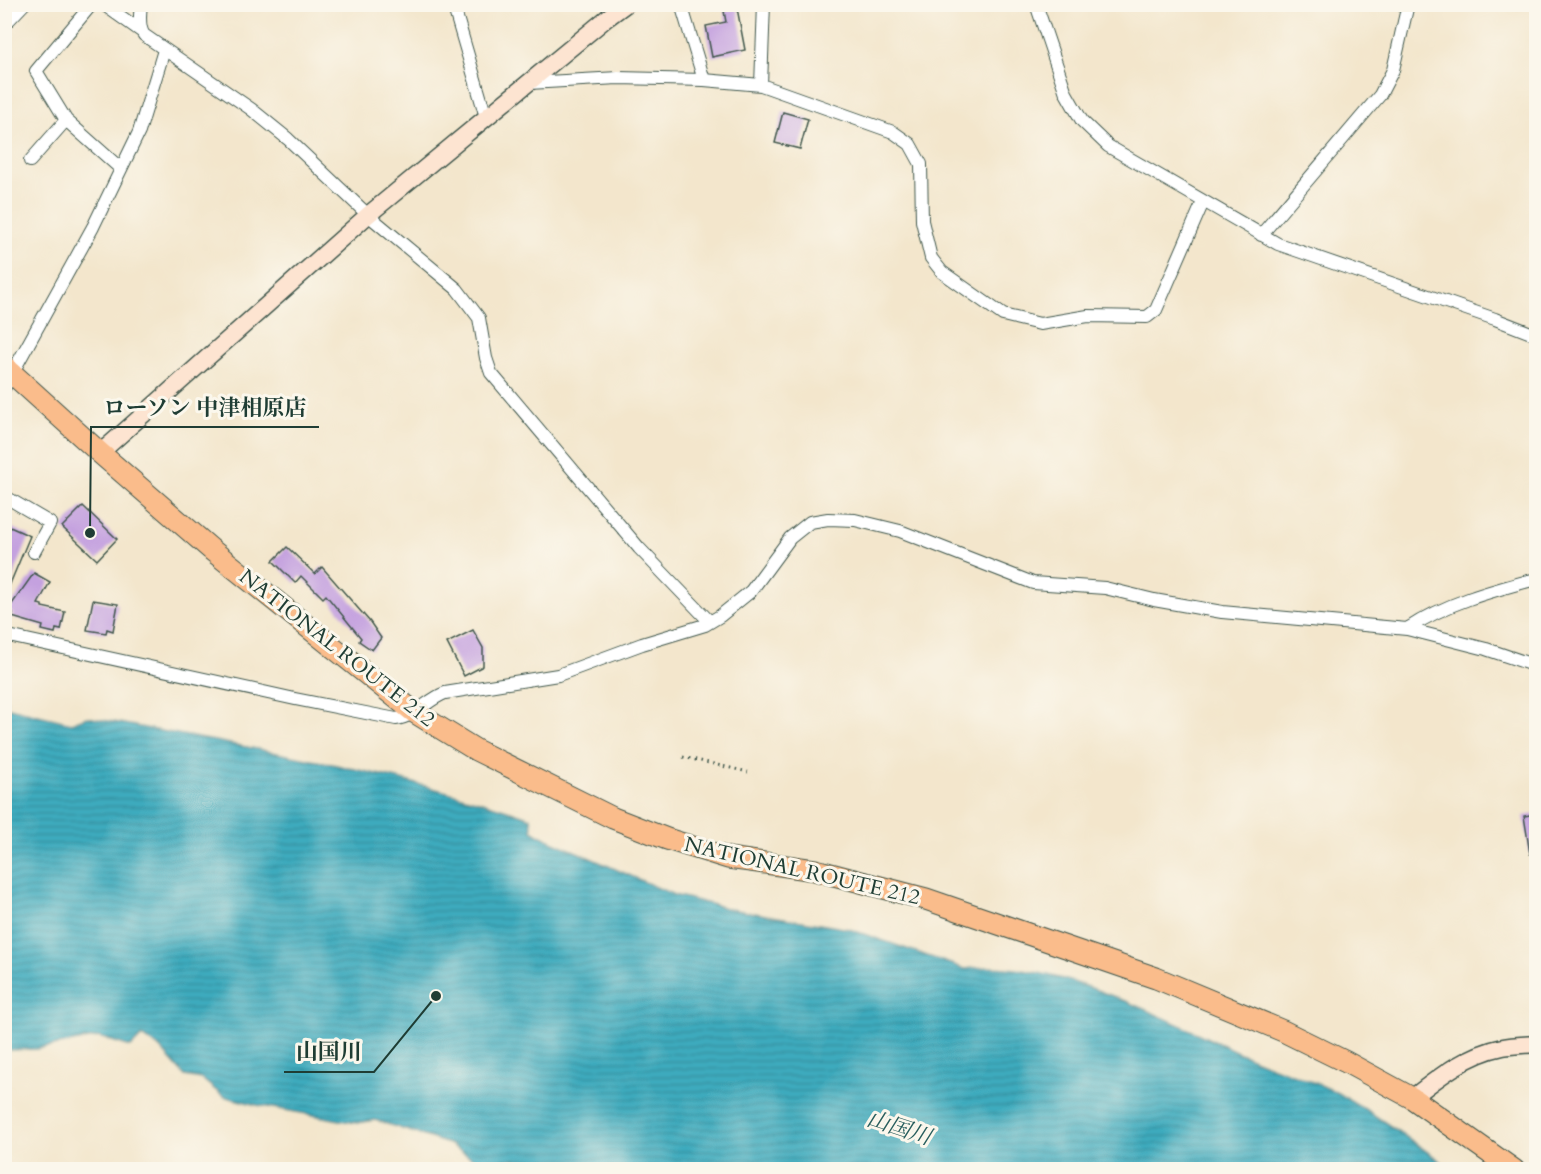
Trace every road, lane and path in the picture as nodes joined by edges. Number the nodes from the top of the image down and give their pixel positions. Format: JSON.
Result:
{"nodes":[{"id":1,"x":24,"y":4,"type":"edge"},
{"id":2,"x":92,"y":4,"type":"edge"},
{"id":3,"x":104,"y":4,"type":"edge"},
{"id":4,"x":141,"y":4,"type":"edge"},
{"id":5,"x":453,"y":4,"type":"edge"},
{"id":6,"x":626,"y":4,"type":"edge"},
{"id":7,"x":681,"y":4,"type":"edge"},
{"id":8,"x":764,"y":4,"type":"edge"},
{"id":9,"x":1036,"y":4,"type":"edge"},
{"id":10,"x":1408,"y":4,"type":"edge"},
{"id":11,"x":4,"y":25,"type":"edge"},
{"id":12,"x":141,"y":31,"type":"junction"},
{"id":13,"x":164,"y":50,"type":"junction"},
{"id":14,"x":704,"y":80,"type":"junction"},
{"id":15,"x":530,"y":83,"type":"junction"},
{"id":16,"x":761,"y":85,"type":"junction"},
{"id":17,"x":486,"y":117,"type":"junction"},
{"id":18,"x":66,"y":120,"type":"junction"},
{"id":19,"x":30,"y":161,"type":"dead end"},
{"id":20,"x":121,"y":169,"type":"junction"},
{"id":21,"x":1203,"y":202,"type":"junction"},
{"id":22,"x":368,"y":214,"type":"junction"},
{"id":23,"x":1261,"y":235,"type":"junction"},
{"id":24,"x":1536,"y":335,"type":"edge"},
{"id":25,"x":7,"y":375,"type":"edge"},
{"id":26,"x":100,"y":453,"type":"junction"},
{"id":27,"x":4,"y":496,"type":"edge"},
{"id":28,"x":34,"y":552,"type":"dead end"},
{"id":29,"x":1536,"y":579,"type":"edge"},
{"id":30,"x":710,"y":622,"type":"junction"},
{"id":31,"x":1407,"y":629,"type":"junction"},
{"id":32,"x":4,"y":635,"type":"edge"},
{"id":33,"x":1536,"y":666,"type":"edge"},
{"id":34,"x":414,"y":712,"type":"junction"},
{"id":35,"x":683,"y":757,"type":"dead end"},
{"id":36,"x":748,"y":772,"type":"dead end"},
{"id":37,"x":1536,"y":1044,"type":"edge"},
{"id":38,"x":1412,"y":1098,"type":"junction"},
{"id":39,"x":1514,"y":1170,"type":"edge"}],
"edges":[{"from":1,"to":11,"type":"street"},
{"from":2,"to":18,"type":"street"},
{"from":3,"to":12,"type":"street"},
{"from":4,"to":12,"type":"street"},
{"from":5,"to":17,"type":"street"},
{"from":6,"to":15,"type":"street"},
{"from":7,"to":14,"type":"street"},
{"from":8,"to":16,"type":"street"},
{"from":9,"to":21,"type":"street"},
{"from":10,"to":23,"type":"street"},
{"from":12,"to":13,"type":"street"},
{"from":13,"to":20,"type":"street"},
{"from":13,"to":22,"type":"street"},
{"from":14,"to":15,"type":"street"},
{"from":14,"to":16,"type":"street"},
{"from":15,"to":17,"type":"street"},
{"from":16,"to":21,"type":"street"},
{"from":17,"to":22,"type":"street"},
{"from":18,"to":19,"type":"street"},
{"from":18,"to":20,"type":"street"},
{"from":20,"to":25,"type":"street"},
{"from":21,"to":23,"type":"street"},
{"from":22,"to":26,"type":"street"},
{"from":22,"to":30,"type":"street"},
{"from":23,"to":24,"type":"street"},
{"from":25,"to":26,"type":"highway","name":"NATIONAL ROUTE 212"},
{"from":26,"to":34,"type":"highway","name":"NATIONAL ROUTE 212"},
{"from":27,"to":28,"type":"street"},
{"from":29,"to":31,"type":"street"},
{"from":30,"to":31,"type":"street"},
{"from":30,"to":34,"type":"street"},
{"from":31,"to":33,"type":"street"},
{"from":32,"to":34,"type":"street"},
{"from":34,"to":38,"type":"highway","name":"NATIONAL ROUTE 212"},
{"from":35,"to":36,"type":"path"},
{"from":37,"to":38,"type":"street"},
{"from":38,"to":39,"type":"highway","name":"NATIONAL ROUTE 212"}]}
